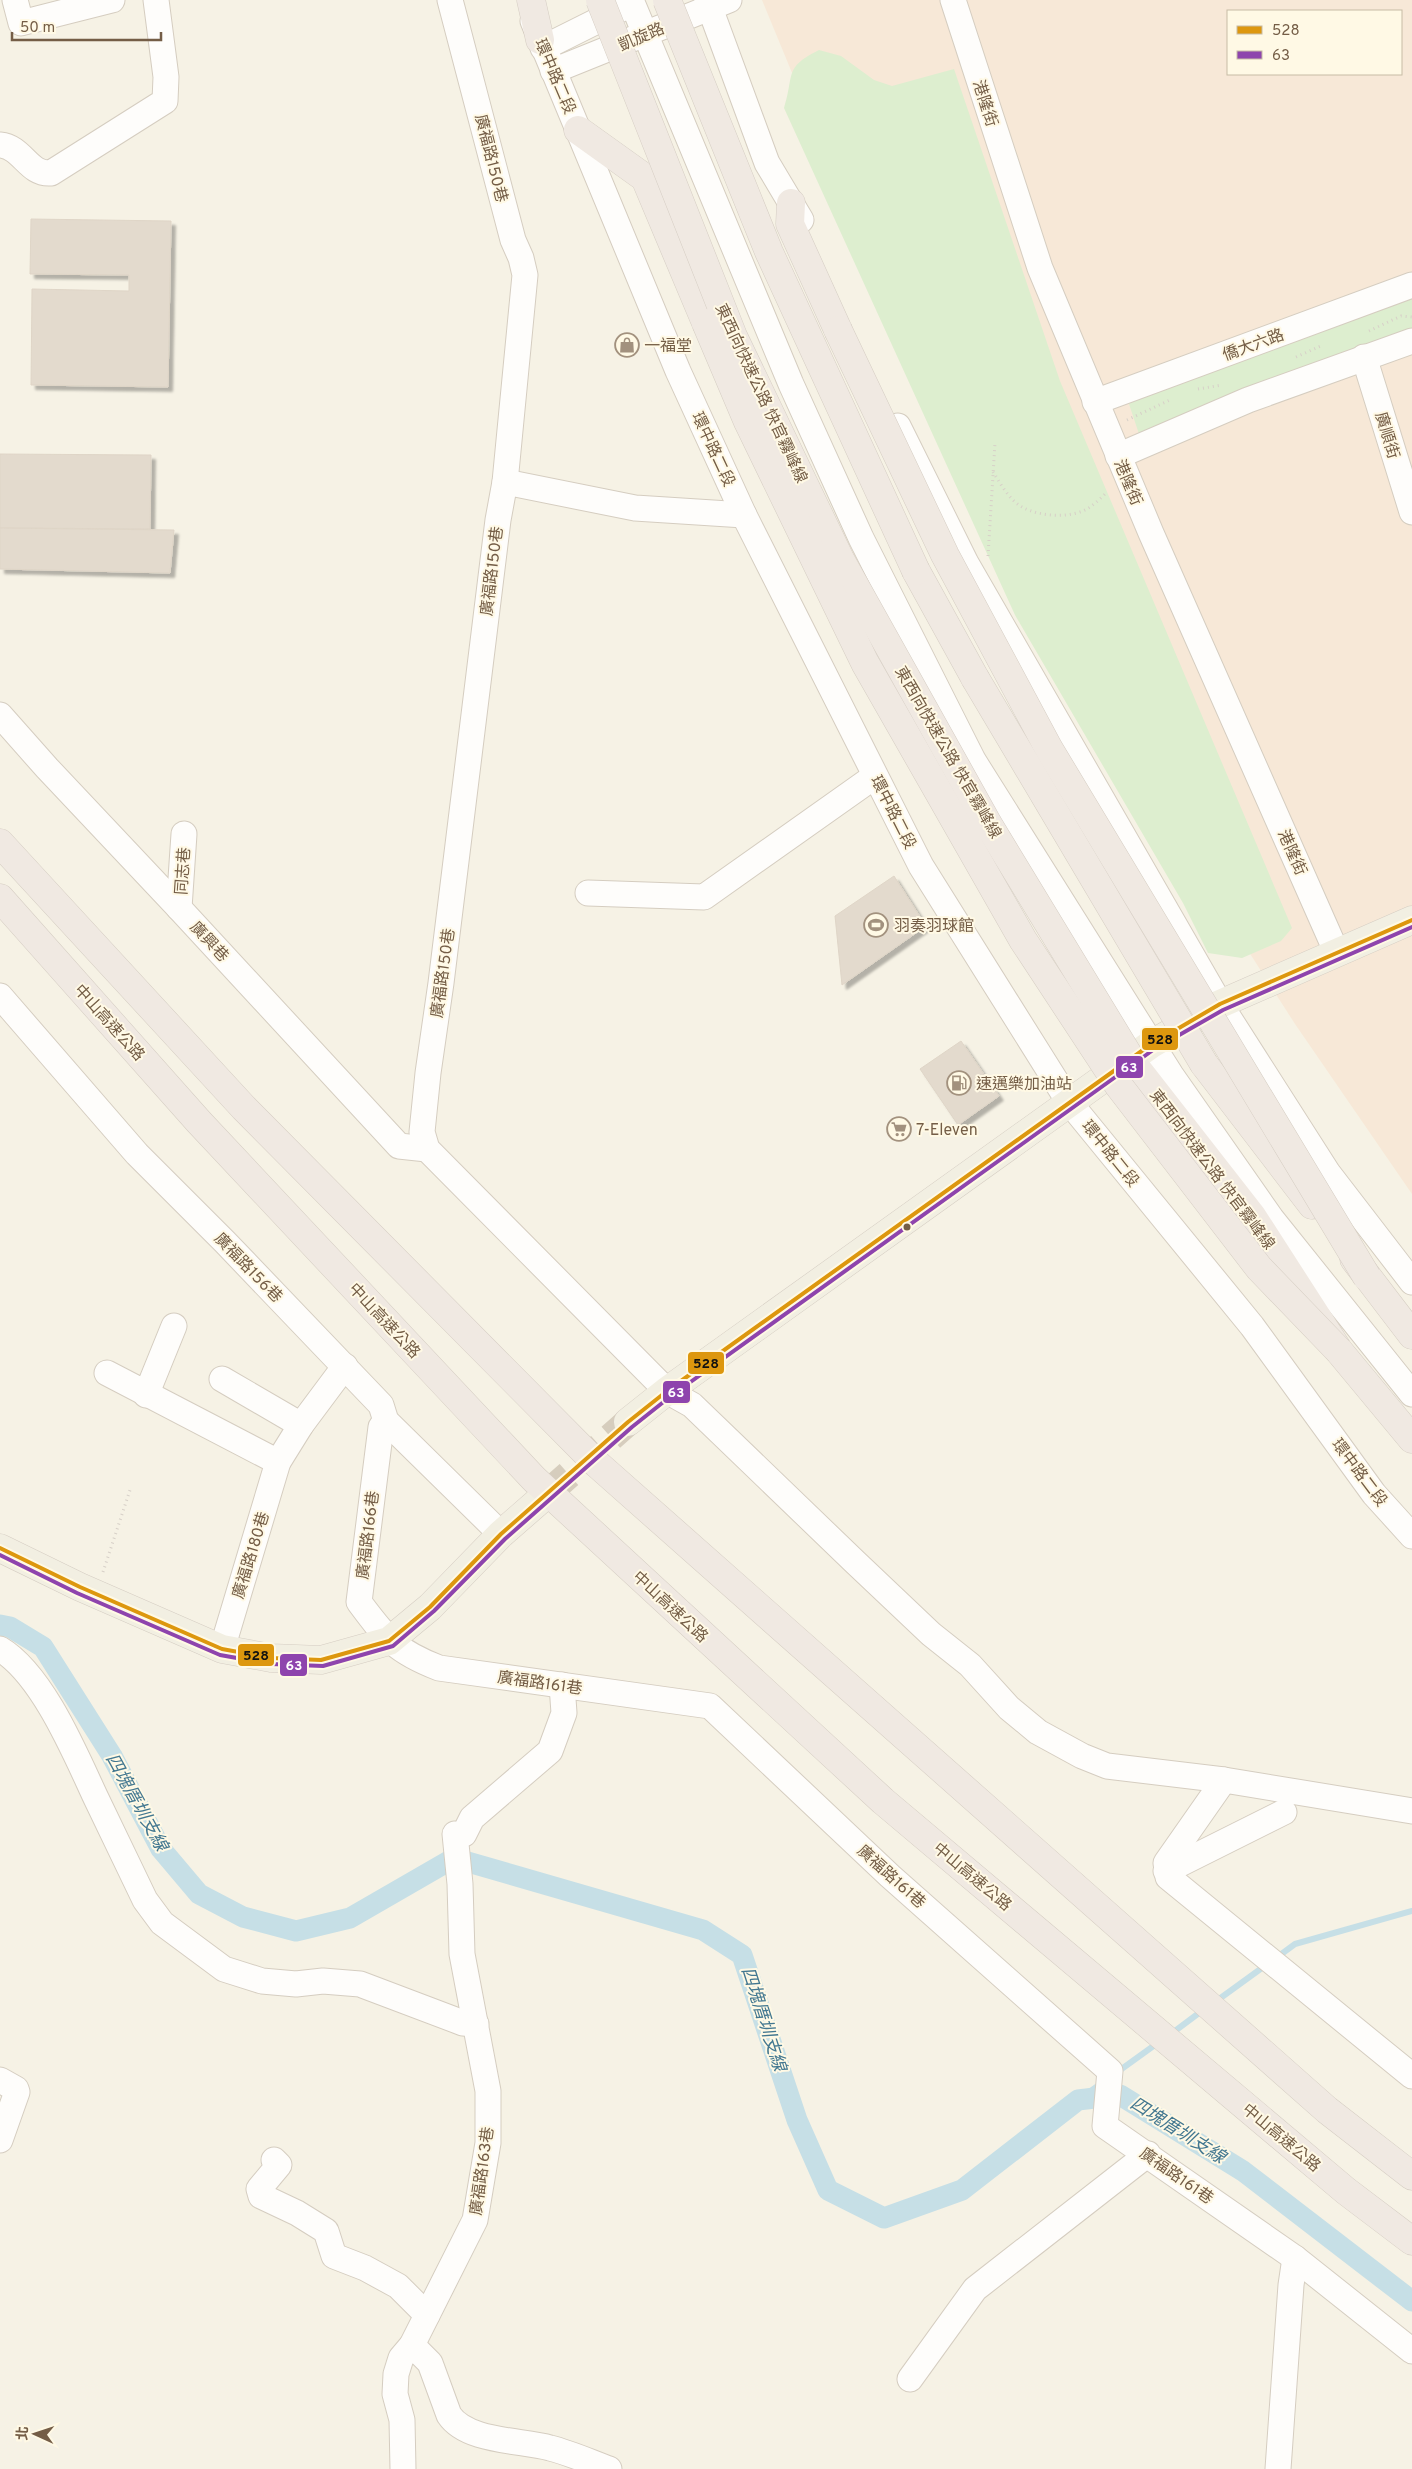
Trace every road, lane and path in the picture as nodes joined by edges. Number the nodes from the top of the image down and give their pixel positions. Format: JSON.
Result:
{"nodes":[{"id":1,"x":15,"y":0,"type":"edge"},
{"id":2,"x":112,"y":0,"type":"edge"},
{"id":3,"x":156,"y":0,"type":"edge"},
{"id":4,"x":450,"y":0,"type":"edge"},
{"id":5,"x":525,"y":0,"type":"edge"},
{"id":6,"x":531,"y":0,"type":"edge"},
{"id":7,"x":600,"y":0,"type":"edge"},
{"id":8,"x":667,"y":0,"type":"edge"},
{"id":9,"x":953,"y":0,"type":"edge"},
{"id":10,"x":638,"y":1,"type":"edge"},
{"id":11,"x":716,"y":3,"type":"edge"},
{"id":12,"x":653,"y":31,"type":"junction"},
{"id":13,"x":541,"y":44,"type":"junction"},
{"id":14,"x":553,"y":71,"type":"junction"},
{"id":15,"x":578,"y":130,"type":"junction"},
{"id":16,"x":0,"y":145,"type":"edge"},
{"id":17,"x":791,"y":203,"type":"junction"},
{"id":18,"x":1412,"y":286,"type":"edge"},
{"id":19,"x":1412,"y":317,"type":"edge"},
{"id":20,"x":1366,"y":332,"type":"dead end"},
{"id":21,"x":1412,"y":341,"type":"edge"},
{"id":22,"x":1364,"y":358,"type":"junction"},
{"id":23,"x":1095,"y":402,"type":"junction"},
{"id":24,"x":994,"y":443,"type":"dead end"},
{"id":25,"x":1118,"y":456,"type":"junction"},
{"id":26,"x":993,"y":472,"type":"junction"},
{"id":27,"x":505,"y":482,"type":"junction"},
{"id":28,"x":1107,"y":492,"type":"dead end"},
{"id":29,"x":1412,"y":512,"type":"edge"},
{"id":30,"x":744,"y":515,"type":"junction"},
{"id":31,"x":988,"y":562,"type":"dead end"},
{"id":32,"x":0,"y":715,"type":"edge"},
{"id":33,"x":875,"y":776,"type":"junction"},
{"id":34,"x":184,"y":834,"type":"dead end"},
{"id":35,"x":0,"y":843,"type":"edge"},
{"id":36,"x":588,"y":893,"type":"dead end"},
{"id":37,"x":0,"y":898,"type":"edge"},
{"id":38,"x":179,"y":908,"type":"junction"},
{"id":39,"x":1412,"y":920,"type":"edge"},
{"id":40,"x":1336,"y":951,"type":"junction"},
{"id":41,"x":0,"y":996,"type":"edge"},
{"id":42,"x":1220,"y":1004,"type":"junction"},
{"id":43,"x":1157,"y":1040,"type":"junction"},
{"id":44,"x":1069,"y":1102,"type":"junction"},
{"id":45,"x":427,"y":1149,"type":"junction"},
{"id":46,"x":1368,"y":1277,"type":"junction"},
{"id":47,"x":1412,"y":1282,"type":"edge"},
{"id":48,"x":174,"y":1326,"type":"dead end"},
{"id":49,"x":1412,"y":1335,"type":"edge"},
{"id":50,"x":1340,"y":1351,"type":"junction"},
{"id":51,"x":344,"y":1366,"type":"junction"},
{"id":52,"x":1412,"y":1368,"type":"edge"},
{"id":53,"x":107,"y":1373,"type":"dead end"},
{"id":54,"x":222,"y":1379,"type":"dead end"},
{"id":55,"x":667,"y":1391,"type":"junction"},
{"id":56,"x":146,"y":1394,"type":"junction"},
{"id":57,"x":1412,"y":1394,"type":"edge"},
{"id":58,"x":386,"y":1421,"type":"junction"},
{"id":59,"x":628,"y":1422,"type":"tunnel mouth"},
{"id":60,"x":301,"y":1425,"type":"junction"},
{"id":61,"x":1412,"y":1439,"type":"edge"},
{"id":62,"x":278,"y":1462,"type":"junction"},
{"id":63,"x":131,"y":1487,"type":"dead end"},
{"id":64,"x":548,"y":1493,"type":"tunnel mouth"},
{"id":65,"x":501,"y":1534,"type":"junction"},
{"id":66,"x":1412,"y":1536,"type":"edge"},
{"id":67,"x":0,"y":1548,"type":"edge"},
{"id":68,"x":95,"y":1594,"type":"junction"},
{"id":69,"x":389,"y":1641,"type":"junction"},
{"id":70,"x":0,"y":1649,"type":"edge"},
{"id":71,"x":222,"y":1649,"type":"junction"},
{"id":72,"x":562,"y":1685,"type":"junction"},
{"id":73,"x":1224,"y":1780,"type":"junction"},
{"id":74,"x":1412,"y":1811,"type":"edge"},
{"id":75,"x":1284,"y":1812,"type":"dead end"},
{"id":76,"x":1166,"y":1871,"type":"junction"},
{"id":77,"x":476,"y":2024,"type":"junction"},
{"id":78,"x":1412,"y":2076,"type":"edge"},
{"id":79,"x":0,"y":2080,"type":"edge"},
{"id":80,"x":0,"y":2140,"type":"edge"},
{"id":81,"x":1148,"y":2154,"type":"junction"},
{"id":82,"x":274,"y":2160,"type":"dead end"},
{"id":83,"x":1412,"y":2176,"type":"edge"},
{"id":84,"x":1412,"y":2241,"type":"edge"},
{"id":85,"x":1295,"y":2258,"type":"junction"},
{"id":86,"x":427,"y":2315,"type":"junction"},
{"id":87,"x":412,"y":2345,"type":"junction"},
{"id":88,"x":1412,"y":2351,"type":"edge"},
{"id":89,"x":910,"y":2378,"type":"dead end"},
{"id":90,"x":403,"y":2469,"type":"edge"},
{"id":91,"x":609,"y":2469,"type":"edge"},
{"id":92,"x":1278,"y":2469,"type":"edge"}],
"edges":[{"from":1,"to":2,"type":"street"},
{"from":3,"to":16,"type":"street"},
{"from":4,"to":27,"type":"street","name":"廣福路150巷"},
{"from":5,"to":13,"type":"street","name":"環中路二段"},
{"from":6,"to":13,"type":"highway"},
{"from":7,"to":50,"type":"highway","name":"東西向快速公路 快官霧峰線","bridge":true},
{"from":8,"to":46,"type":"highway","bridge":true},
{"from":9,"to":23,"type":"street","name":"港隆街"},
{"from":10,"to":12,"type":"street"},
{"from":10,"to":13,"type":"street","name":"凱旋路"},
{"from":11,"to":12,"type":"street","name":"凱旋路"},
{"from":11,"to":17,"type":"street"},
{"from":12,"to":14,"type":"street","name":"凱旋路"},
{"from":12,"to":43,"type":"street"},
{"from":13,"to":14,"type":"street","name":"環中路二段"},
{"from":14,"to":15,"type":"street","name":"環中路二段"},
{"from":15,"to":30,"type":"street","name":"環中路二段"},
{"from":15,"to":50,"type":"highway","bridge":true},
{"from":17,"to":42,"type":"street"},
{"from":17,"to":46,"type":"highway","bridge":true},
{"from":18,"to":23,"type":"street","name":"僑大六路"},
{"from":19,"to":20,"type":"path"},
{"from":21,"to":22,"type":"street"},
{"from":22,"to":25,"type":"street"},
{"from":22,"to":29,"type":"street","name":"廣順街"},
{"from":23,"to":25,"type":"street","name":"港隆街"},
{"from":24,"to":26,"type":"path"},
{"from":25,"to":40,"type":"street","name":"港隆街"},
{"from":26,"to":28,"type":"path"},
{"from":26,"to":31,"type":"path"},
{"from":27,"to":30,"type":"street"},
{"from":27,"to":45,"type":"street","name":"廣福路150巷"},
{"from":30,"to":33,"type":"street","name":"環中路二段"},
{"from":32,"to":38,"type":"street","name":"廣興巷"},
{"from":33,"to":36,"type":"street"},
{"from":33,"to":44,"type":"street","name":"環中路二段"},
{"from":34,"to":38,"type":"street","name":"同志巷"},
{"from":35,"to":83,"type":"highway"},
{"from":37,"to":84,"type":"highway","name":"中山高速公路"},
{"from":38,"to":45,"type":"street","name":"廣興巷"},
{"from":39,"to":40,"type":"main road"},
{"from":40,"to":42,"type":"main road"},
{"from":41,"to":51,"type":"street","name":"廣福路156巷"},
{"from":42,"to":43,"type":"main road"},
{"from":42,"to":47,"type":"street"},
{"from":43,"to":44,"type":"main road"},
{"from":43,"to":52,"type":"street"},
{"from":43,"to":57,"type":"street"},
{"from":44,"to":55,"type":"main road"},
{"from":44,"to":66,"type":"street","name":"環中路二段"},
{"from":45,"to":55,"type":"street"},
{"from":46,"to":49,"type":"highway"},
{"from":48,"to":56,"type":"street"},
{"from":50,"to":61,"type":"highway","name":"東西向快速公路 快官霧峰線"},
{"from":51,"to":58,"type":"street","name":"廣福路156巷"},
{"from":51,"to":60,"type":"street","name":"廣福路180巷"},
{"from":53,"to":56,"type":"street"},
{"from":54,"to":60,"type":"street"},
{"from":55,"to":59,"type":"main road"},
{"from":55,"to":73,"type":"street"},
{"from":56,"to":62,"type":"street"},
{"from":58,"to":65,"type":"street","name":"廣福路156巷"},
{"from":58,"to":69,"type":"street","name":"廣福路166巷"},
{"from":60,"to":62,"type":"street","name":"廣福路180巷"},
{"from":62,"to":71,"type":"street","name":"廣福路180巷"},
{"from":63,"to":68,"type":"path"},
{"from":64,"to":65,"type":"main road"},
{"from":65,"to":69,"type":"main road"},
{"from":67,"to":68,"type":"main road"},
{"from":68,"to":71,"type":"main road"},
{"from":69,"to":71,"type":"main road"},
{"from":69,"to":72,"type":"street","name":"廣福路161巷"},
{"from":70,"to":77,"type":"street"},
{"from":72,"to":77,"type":"street","name":"廣福路163巷"},
{"from":72,"to":81,"type":"street","name":"廣福路161巷"},
{"from":73,"to":74,"type":"street"},
{"from":73,"to":76,"type":"street"},
{"from":75,"to":76,"type":"street"},
{"from":76,"to":78,"type":"street"},
{"from":77,"to":86,"type":"street","name":"廣福路163巷"},
{"from":79,"to":80,"type":"street"},
{"from":81,"to":85,"type":"street","name":"廣福路161巷"},
{"from":81,"to":89,"type":"street"},
{"from":82,"to":86,"type":"street"},
{"from":85,"to":88,"type":"street","name":"廣福路161巷"},
{"from":85,"to":92,"type":"street"},
{"from":86,"to":87,"type":"street","name":"廣福路163巷"},
{"from":87,"to":90,"type":"street","name":"廣福路163巷"},
{"from":87,"to":91,"type":"street"}]}
